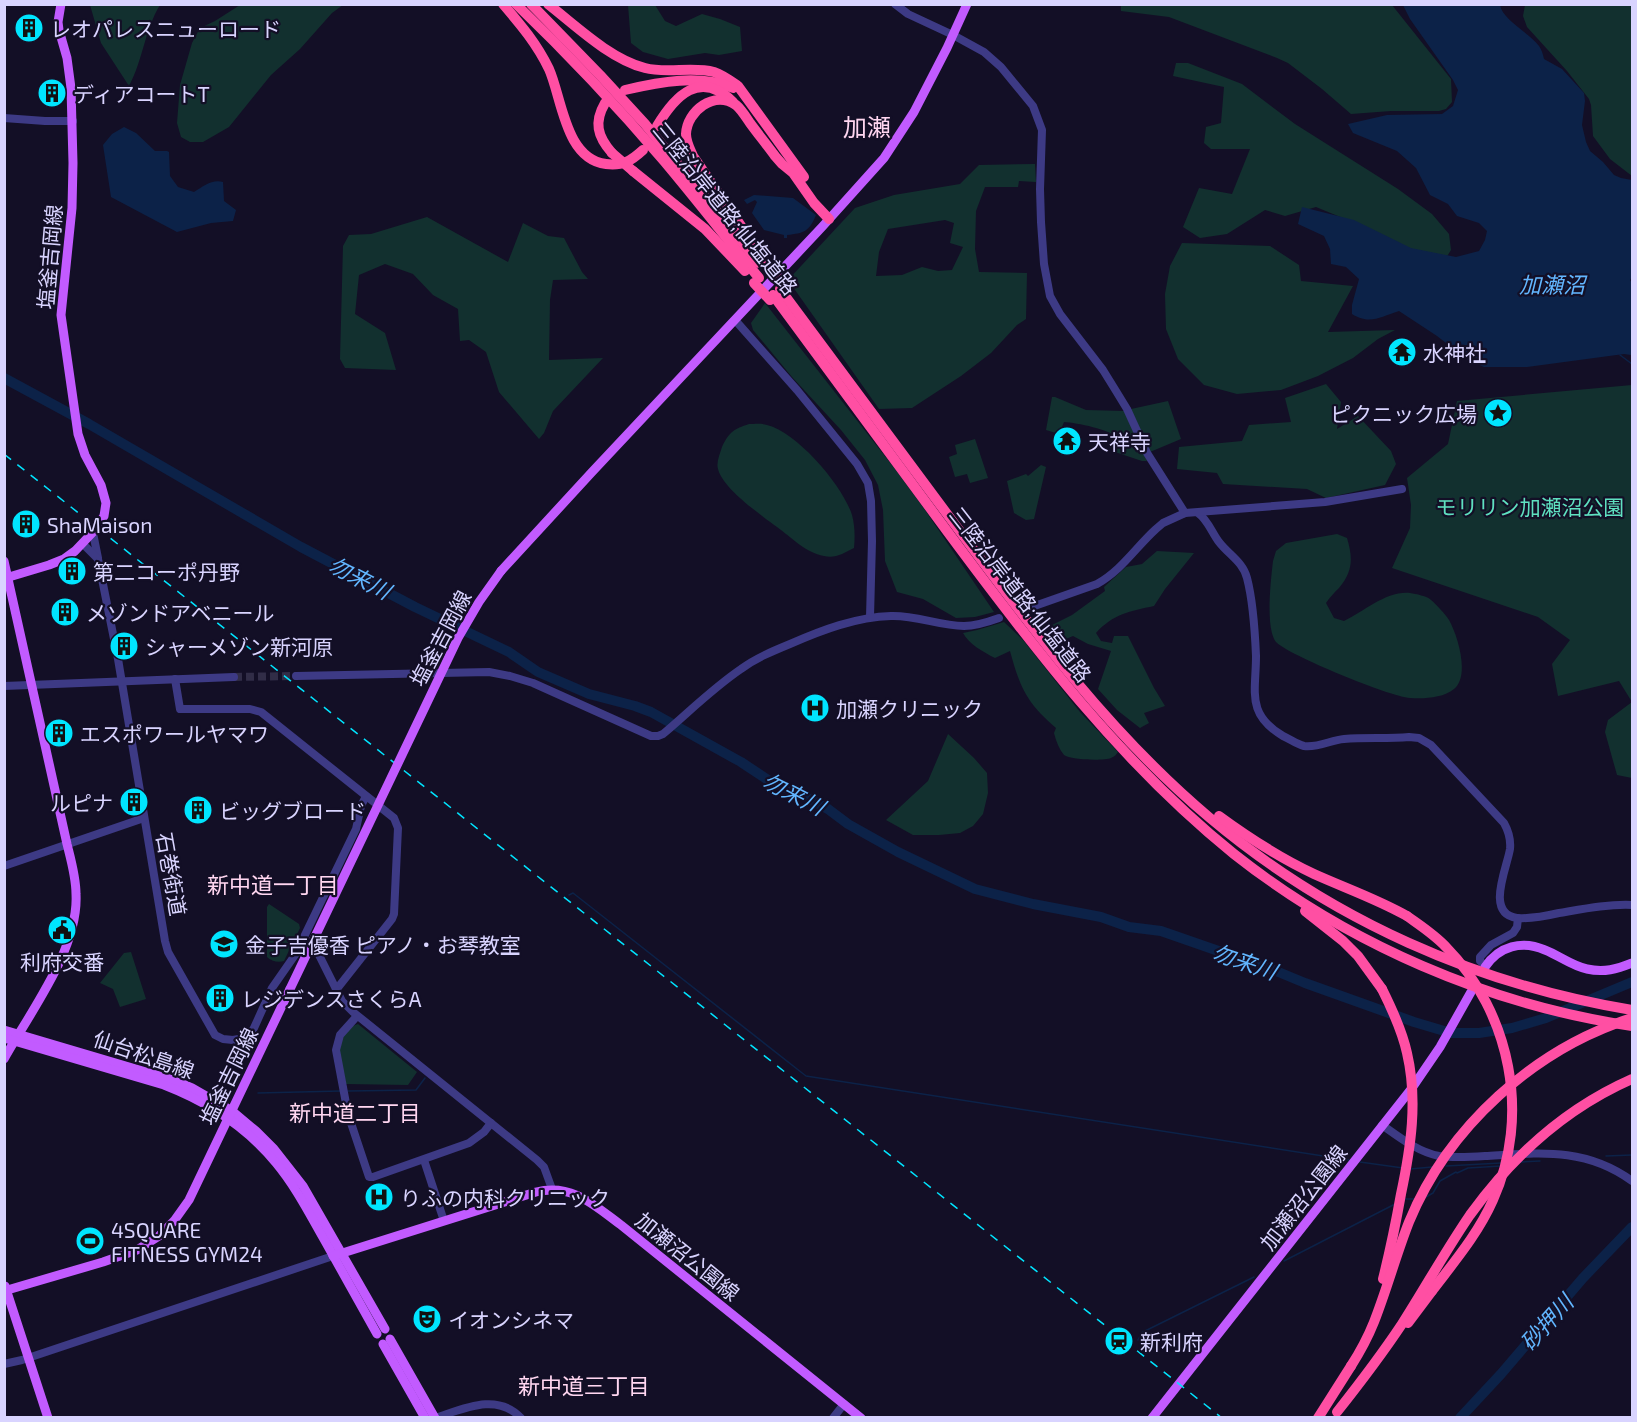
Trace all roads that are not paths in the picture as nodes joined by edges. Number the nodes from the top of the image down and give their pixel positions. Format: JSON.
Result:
{"nodes":[{"id":1,"x":62,"y":4,"type":"edge"},
{"id":2,"x":503,"y":4,"type":"edge"},
{"id":3,"x":516,"y":4,"type":"edge"},
{"id":4,"x":531,"y":4,"type":"edge"},
{"id":5,"x":548,"y":4,"type":"edge"},
{"id":6,"x":896,"y":4,"type":"edge"},
{"id":7,"x":967,"y":4,"type":"edge"},
{"id":8,"x":953,"y":35,"type":"junction"},
{"id":9,"x":625,"y":90,"type":"dead end"},
{"id":10,"x":747,"y":98,"type":"junction"},
{"id":11,"x":606,"y":103,"type":"dead end"},
{"id":12,"x":737,"y":106,"type":"junction"},
{"id":13,"x":4,"y":118,"type":"edge"},
{"id":14,"x":73,"y":121,"type":"junction"},
{"id":15,"x":657,"y":126,"type":"dead end"},
{"id":16,"x":643,"y":150,"type":"dead end"},
{"id":17,"x":829,"y":219,"type":"junction"},
{"id":18,"x":762,"y":275,"type":"junction"},
{"id":19,"x":777,"y":292,"type":"junction"},
{"id":20,"x":735,"y":320,"type":"junction"},
{"id":21,"x":819,"y":349,"type":"junction"},
{"id":22,"x":1402,"y":489,"type":"dead end"},
{"id":23,"x":1185,"y":513,"type":"junction"},
{"id":24,"x":1198,"y":513,"type":"junction"},
{"id":25,"x":93,"y":533,"type":"junction"},
{"id":26,"x":83,"y":544,"type":"junction"},
{"id":27,"x":98,"y":559,"type":"junction"},
{"id":28,"x":4,"y":561,"type":"edge"},
{"id":29,"x":9,"y":577,"type":"junction"},
{"id":30,"x":1026,"y":609,"type":"dead end"},
{"id":31,"x":870,"y":617,"type":"junction"},
{"id":32,"x":999,"y":618,"type":"dead end"},
{"id":33,"x":296,"y":676,"type":"tunnel mouth"},
{"id":34,"x":234,"y":677,"type":"tunnel mouth"},
{"id":35,"x":175,"y":679,"type":"junction"},
{"id":36,"x":122,"y":681,"type":"junction"},
{"id":37,"x":32,"y":684,"type":"junction"},
{"id":38,"x":4,"y":686,"type":"edge"},
{"id":39,"x":1159,"y":771,"type":"junction"},
{"id":40,"x":366,"y":796,"type":"junction"},
{"id":41,"x":144,"y":818,"type":"junction"},
{"id":42,"x":67,"y":844,"type":"junction"},
{"id":43,"x":4,"y":866,"type":"edge"},
{"id":44,"x":1253,"y":868,"type":"junction"},
{"id":45,"x":1632,"y":905,"type":"edge"},
{"id":46,"x":1518,"y":918,"type":"junction"},
{"id":47,"x":303,"y":939,"type":"junction"},
{"id":48,"x":1632,"y":963,"type":"edge"},
{"id":49,"x":1486,"y":970,"type":"junction"},
{"id":50,"x":336,"y":990,"type":"junction"},
{"id":51,"x":1471,"y":992,"type":"dead end"},
{"id":52,"x":1632,"y":1010,"type":"edge"},
{"id":53,"x":357,"y":1016,"type":"junction"},
{"id":54,"x":1632,"y":1018,"type":"edge"},
{"id":55,"x":1632,"y":1026,"type":"edge"},
{"id":56,"x":4,"y":1030,"type":"edge"},
{"id":57,"x":12,"y":1038,"type":"edge"},
{"id":58,"x":4,"y":1059,"type":"edge"},
{"id":59,"x":1632,"y":1079,"type":"edge"},
{"id":60,"x":230,"y":1114,"type":"junction"},
{"id":61,"x":491,"y":1123,"type":"junction"},
{"id":62,"x":1382,"y":1125,"type":"junction"},
{"id":63,"x":424,"y":1160,"type":"junction"},
{"id":64,"x":1632,"y":1181,"type":"edge"},
{"id":65,"x":552,"y":1189,"type":"junction"},
{"id":66,"x":444,"y":1221,"type":"junction"},
{"id":67,"x":337,"y":1255,"type":"junction"},
{"id":68,"x":5,"y":1288,"type":"edge"},
{"id":69,"x":381,"y":1331,"type":"dead end"},
{"id":70,"x":28,"y":1358,"type":"junction"},
{"id":71,"x":4,"y":1364,"type":"edge"},
{"id":72,"x":1351,"y":1366,"type":"junction"},
{"id":73,"x":844,"y":1404,"type":"junction"},
{"id":74,"x":1335,"y":1415,"type":"edge"},
{"id":75,"x":48,"y":1418,"type":"edge"},
{"id":76,"x":425,"y":1418,"type":"edge"},
{"id":77,"x":435,"y":1418,"type":"edge"},
{"id":78,"x":521,"y":1418,"type":"edge"},
{"id":79,"x":833,"y":1418,"type":"edge"},
{"id":80,"x":861,"y":1418,"type":"edge"},
{"id":81,"x":1152,"y":1418,"type":"edge"},
{"id":82,"x":1318,"y":1418,"type":"edge"}],
"edges":[{"from":1,"to":14,"type":"main road","name":"塩釜吉岡線"},
{"from":2,"to":16,"type":"highway"},
{"from":3,"to":18,"type":"highway","name":"三陸沿岸道路;仙塩道路"},
{"from":4,"to":18,"type":"highway","name":"三陸沿岸道路;仙塩道路"},
{"from":5,"to":10,"type":"highway"},
{"from":6,"to":8,"type":"street"},
{"from":7,"to":8,"type":"main road","name":"塩釜吉岡線"},
{"from":8,"to":17,"type":"main road","name":"塩釜吉岡線"},
{"from":8,"to":23,"type":"street"},
{"from":9,"to":10,"type":"highway"},
{"from":10,"to":17,"type":"highway"},
{"from":11,"to":18,"type":"highway","bridge":true},
{"from":12,"to":15,"type":"highway"},
{"from":12,"to":17,"type":"highway"},
{"from":12,"to":18,"type":"highway"},
{"from":13,"to":14,"type":"street"},
{"from":14,"to":25,"type":"main road","name":"塩釜吉岡線"},
{"from":17,"to":20,"type":"main road","name":"塩釜吉岡線"},
{"from":18,"to":19,"type":"highway","bridge":true},
{"from":18,"to":19,"type":"highway","bridge":true},
{"from":19,"to":21,"type":"highway"},
{"from":19,"to":21,"type":"highway"},
{"from":20,"to":31,"type":"street"},
{"from":20,"to":60,"type":"main road","name":"塩釜吉岡線","bridge":true},
{"from":21,"to":39,"type":"highway","name":"三陸沿岸道路;仙塩道路"},
{"from":21,"to":44,"type":"highway","name":"三陸沿岸道路;仙塩道路"},
{"from":22,"to":24,"type":"street"},
{"from":23,"to":24,"type":"street"},
{"from":23,"to":30,"type":"street"},
{"from":24,"to":46,"type":"street"},
{"from":25,"to":26,"type":"main road","name":"塩釜吉岡線"},
{"from":25,"to":27,"type":"street"},
{"from":26,"to":27,"type":"street"},
{"from":26,"to":29,"type":"main road","name":"塩釜吉岡線"},
{"from":27,"to":36,"type":"street"},
{"from":28,"to":29,"type":"main road"},
{"from":29,"to":37,"type":"main road"},
{"from":31,"to":32,"type":"street"},
{"from":31,"to":33,"type":"street"},
{"from":34,"to":35,"type":"street"},
{"from":35,"to":36,"type":"street"},
{"from":35,"to":40,"type":"street"},
{"from":36,"to":37,"type":"street"},
{"from":36,"to":41,"type":"street"},
{"from":37,"to":38,"type":"street"},
{"from":37,"to":42,"type":"main road"},
{"from":39,"to":49,"type":"highway","name":"三陸沿岸道路;仙塩道路"},
{"from":39,"to":74,"type":"highway","bridge":true},
{"from":40,"to":47,"type":"street"},
{"from":40,"to":50,"type":"street"},
{"from":41,"to":42,"type":"street","name":"石巻街道"},
{"from":41,"to":47,"type":"street","name":"石巻街道"},
{"from":42,"to":43,"type":"street","name":"石巻街道"},
{"from":42,"to":57,"type":"main road"},
{"from":44,"to":55,"type":"highway","name":"三陸沿岸道路;仙塩道路","bridge":true},
{"from":44,"to":72,"type":"highway","bridge":true},
{"from":45,"to":46,"type":"street"},
{"from":46,"to":49,"type":"street"},
{"from":47,"to":50,"type":"street"},
{"from":48,"to":49,"type":"main road"},
{"from":49,"to":52,"type":"highway","name":"三陸沿岸道路;仙塩道路"},
{"from":50,"to":53,"type":"street"},
{"from":51,"to":62,"type":"main road","name":"加瀬沼公園線"},
{"from":53,"to":61,"type":"street"},
{"from":53,"to":63,"type":"street"},
{"from":54,"to":72,"type":"highway","bridge":true},
{"from":56,"to":57,"type":"main road","name":"仙台松島線"},
{"from":57,"to":58,"type":"main road"},
{"from":57,"to":60,"type":"main road","name":"仙台松島線"},
{"from":59,"to":74,"type":"highway","bridge":true},
{"from":60,"to":67,"type":"main road","name":"仙台松島線"},
{"from":60,"to":68,"type":"main road","name":"塩釜吉岡線"},
{"from":61,"to":63,"type":"street"},
{"from":61,"to":65,"type":"street"},
{"from":62,"to":64,"type":"street"},
{"from":62,"to":81,"type":"main road","name":"加瀬沼公園線"},
{"from":63,"to":66,"type":"street"},
{"from":65,"to":66,"type":"main road","name":"加瀬沼公園線"},
{"from":65,"to":73,"type":"main road","name":"加瀬沼公園線"},
{"from":66,"to":67,"type":"main road","name":"加瀬沼公園線"},
{"from":67,"to":69,"type":"main road","name":"仙台松島線"},
{"from":67,"to":70,"type":"street"},
{"from":68,"to":70,"type":"main road"},
{"from":70,"to":71,"type":"street"},
{"from":70,"to":75,"type":"main road"},
{"from":72,"to":82,"type":"highway"},
{"from":73,"to":79,"type":"street"},
{"from":73,"to":80,"type":"main road","name":"加瀬沼公園線"},
{"from":76,"to":77,"type":"main road"},
{"from":77,"to":78,"type":"street"}]}
